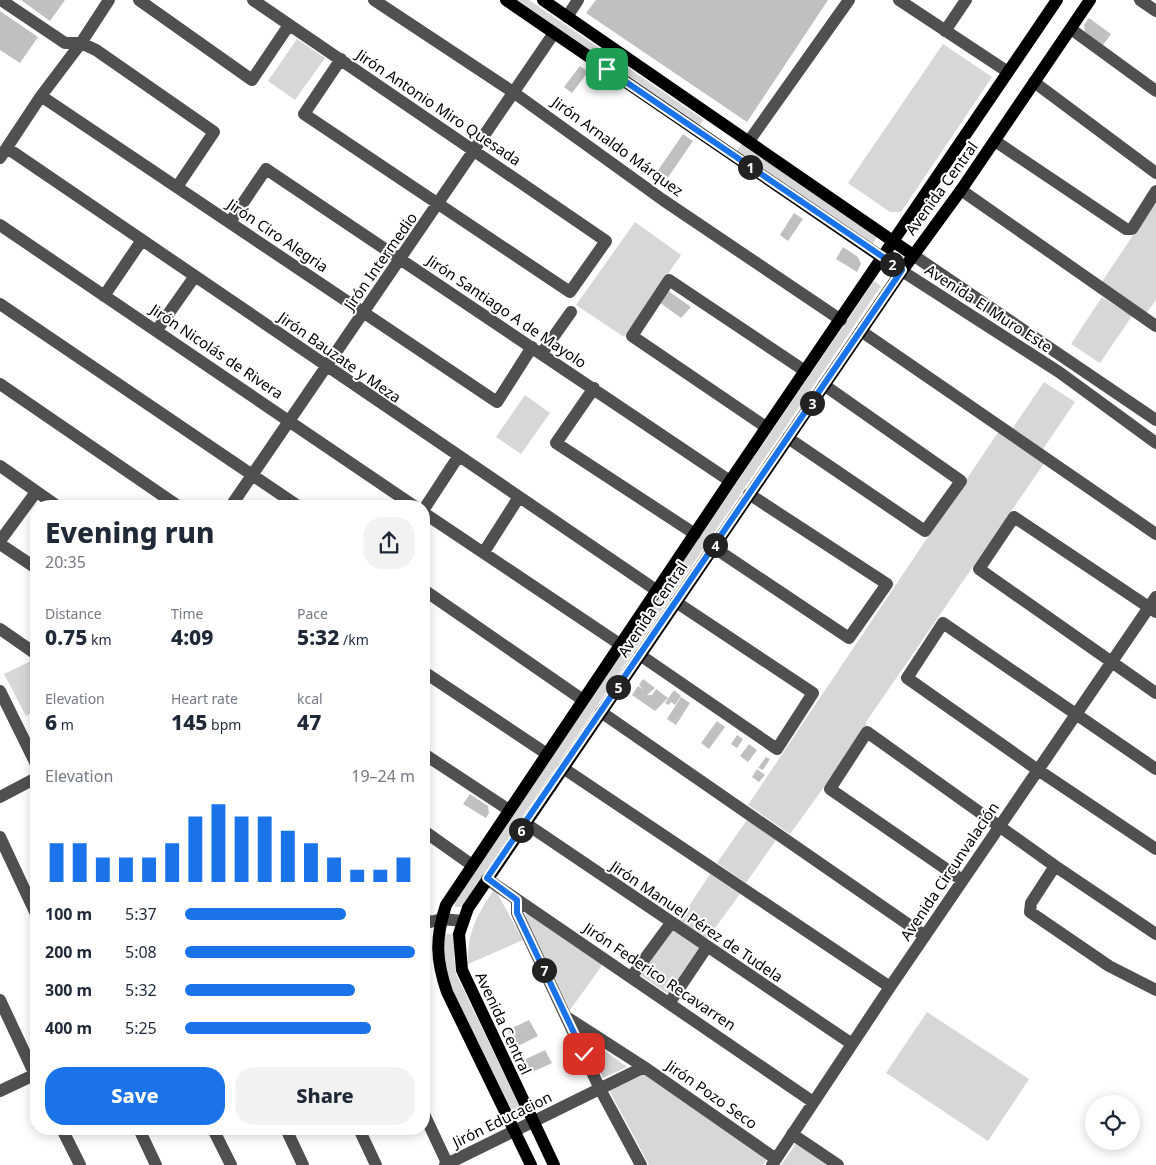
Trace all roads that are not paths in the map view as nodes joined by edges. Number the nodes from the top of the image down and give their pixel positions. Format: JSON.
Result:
{"nodes":[{"id":1,"x":0,"y":0,"type":"edge"},
{"id":2,"x":109,"y":0,"type":"edge"},
{"id":3,"x":140,"y":0,"type":"edge"},
{"id":4,"x":253,"y":0,"type":"edge"},
{"id":5,"x":374,"y":0,"type":"edge"},
{"id":6,"x":506,"y":0,"type":"edge"},
{"id":7,"x":543,"y":0,"type":"edge"},
{"id":8,"x":578,"y":0,"type":"edge"},
{"id":9,"x":849,"y":0,"type":"edge"},
{"id":10,"x":899,"y":0,"type":"edge"},
{"id":11,"x":966,"y":0,"type":"edge"},
{"id":12,"x":1057,"y":0,"type":"edge"},
{"id":13,"x":1090,"y":0,"type":"edge"},
{"id":14,"x":1140,"y":0,"type":"edge"},
{"id":15,"x":1156,"y":12,"type":"edge"},
{"id":16,"x":567,"y":16,"type":"junction"},
{"id":17,"x":289,"y":25,"type":"junction"},
{"id":18,"x":1071,"y":28,"type":"junction"},
{"id":19,"x":945,"y":31,"type":"junction"},
{"id":20,"x":554,"y":33,"type":"junction"},
{"id":21,"x":80,"y":43,"type":"junction"},
{"id":22,"x":341,"y":59,"type":"junction"},
{"id":23,"x":1008,"y":72,"type":"junction"},
{"id":24,"x":1034,"y":82,"type":"junction"},
{"id":25,"x":1156,"y":91,"type":"edge"},
{"id":26,"x":514,"y":92,"type":"junction"},
{"id":27,"x":41,"y":96,"type":"junction"},
{"id":28,"x":726,"y":126,"type":"junction"},
{"id":29,"x":749,"y":141,"type":"junction"},
{"id":30,"x":995,"y":141,"type":"junction"},
{"id":31,"x":714,"y":142,"type":"junction"},
{"id":32,"x":473,"y":150,"type":"junction"},
{"id":33,"x":3,"y":153,"type":"edge"},
{"id":34,"x":1156,"y":173,"type":"edge"},
{"id":35,"x":177,"y":187,"type":"junction"},
{"id":36,"x":961,"y":190,"type":"junction"},
{"id":37,"x":1156,"y":191,"type":"edge"},
{"id":38,"x":438,"y":205,"type":"junction"},
{"id":39,"x":230,"y":222,"type":"junction"},
{"id":40,"x":0,"y":225,"type":"edge"},
{"id":41,"x":142,"y":240,"type":"junction"},
{"id":42,"x":894,"y":241,"type":"junction"},
{"id":43,"x":913,"y":254,"type":"junction"},
{"id":44,"x":883,"y":258,"type":"junction"},
{"id":45,"x":400,"y":260,"type":"junction"},
{"id":46,"x":902,"y":270,"type":"junction"},
{"id":47,"x":195,"y":276,"type":"junction"},
{"id":48,"x":104,"y":296,"type":"junction"},
{"id":49,"x":0,"y":304,"type":"edge"},
{"id":50,"x":571,"y":312,"type":"dead end"},
{"id":51,"x":363,"y":313,"type":"junction"},
{"id":52,"x":841,"y":320,"type":"junction"},
{"id":53,"x":1156,"y":326,"type":"edge"},
{"id":54,"x":157,"y":330,"type":"junction"},
{"id":55,"x":861,"y":331,"type":"junction"},
{"id":56,"x":537,"y":350,"type":"junction"},
{"id":57,"x":1076,"y":364,"type":"junction"},
{"id":58,"x":326,"y":368,"type":"junction"},
{"id":59,"x":805,"y":371,"type":"junction"},
{"id":60,"x":1066,"y":378,"type":"junction"},
{"id":61,"x":0,"y":384,"type":"edge"},
{"id":62,"x":824,"y":385,"type":"junction"},
{"id":63,"x":594,"y":388,"type":"junction"},
{"id":64,"x":1156,"y":420,"type":"edge"},
{"id":65,"x":290,"y":421,"type":"junction"},
{"id":66,"x":766,"y":427,"type":"junction"},
{"id":67,"x":788,"y":438,"type":"junction"},
{"id":68,"x":1156,"y":443,"type":"edge"},
{"id":69,"x":458,"y":457,"type":"junction"},
{"id":70,"x":0,"y":467,"type":"edge"},
{"id":71,"x":252,"y":476,"type":"junction"},
{"id":72,"x":730,"y":481,"type":"junction"},
{"id":73,"x":36,"y":492,"type":"junction"},
{"id":74,"x":749,"y":494,"type":"junction"},
{"id":75,"x":519,"y":498,"type":"junction"},
{"id":76,"x":30,"y":500,"type":"edge"},
{"id":77,"x":30,"y":500,"type":"edge"},
{"id":78,"x":48,"y":500,"type":"edge"},
{"id":79,"x":169,"y":500,"type":"edge"},
{"id":80,"x":235,"y":500,"type":"edge"},
{"id":81,"x":289,"y":500,"type":"edge"},
{"id":82,"x":405,"y":500,"type":"edge"},
{"id":83,"x":430,"y":501,"type":"edge"},
{"id":84,"x":430,"y":515,"type":"edge"},
{"id":85,"x":695,"y":534,"type":"junction"},
{"id":86,"x":1156,"y":534,"type":"edge"},
{"id":87,"x":0,"y":543,"type":"edge"},
{"id":88,"x":714,"y":547,"type":"junction"},
{"id":89,"x":484,"y":552,"type":"junction"},
{"id":90,"x":30,"y":564,"type":"edge"},
{"id":91,"x":656,"y":590,"type":"junction"},
{"id":92,"x":430,"y":594,"type":"edge"},
{"id":93,"x":676,"y":602,"type":"junction"},
{"id":94,"x":1154,"y":605,"type":"edge"},
{"id":95,"x":0,"y":629,"type":"edge"},
{"id":96,"x":621,"y":645,"type":"junction"},
{"id":97,"x":30,"y":650,"type":"edge"},
{"id":98,"x":640,"y":655,"type":"junction"},
{"id":99,"x":1111,"y":663,"type":"junction"},
{"id":100,"x":430,"y":676,"type":"edge"},
{"id":101,"x":0,"y":691,"type":"edge"},
{"id":102,"x":1156,"y":693,"type":"edge"},
{"id":103,"x":584,"y":700,"type":"junction"},
{"id":104,"x":601,"y":712,"type":"junction"},
{"id":105,"x":1075,"y":714,"type":"junction"},
{"id":106,"x":30,"y":752,"type":"edge"},
{"id":107,"x":547,"y":754,"type":"junction"},
{"id":108,"x":430,"y":758,"type":"edge"},
{"id":109,"x":563,"y":768,"type":"junction"},
{"id":110,"x":1156,"y":769,"type":"edge"},
{"id":111,"x":1038,"y":770,"type":"junction"},
{"id":112,"x":30,"y":781,"type":"edge"},
{"id":113,"x":0,"y":796,"type":"edge"},
{"id":114,"x":509,"y":810,"type":"junction"},
{"id":115,"x":525,"y":823,"type":"junction"},
{"id":116,"x":998,"y":826,"type":"junction"},
{"id":117,"x":430,"y":835,"type":"edge"},
{"id":118,"x":0,"y":836,"type":"edge"},
{"id":119,"x":1156,"y":848,"type":"edge"},
{"id":120,"x":472,"y":865,"type":"junction"},
{"id":121,"x":1055,"y":866,"type":"junction"},
{"id":122,"x":487,"y":878,"type":"junction"},
{"id":123,"x":962,"y":880,"type":"junction"},
{"id":124,"x":517,"y":900,"type":"junction"},
{"id":125,"x":30,"y":901,"type":"edge"},
{"id":126,"x":430,"y":921,"type":"edge"},
{"id":127,"x":463,"y":921,"type":"junction"},
{"id":128,"x":671,"y":923,"type":"junction"},
{"id":129,"x":1156,"y":934,"type":"edge"},
{"id":130,"x":925,"y":936,"type":"junction"},
{"id":131,"x":707,"y":947,"type":"junction"},
{"id":132,"x":632,"y":976,"type":"junction"},
{"id":133,"x":890,"y":987,"type":"junction"},
{"id":134,"x":1156,"y":990,"type":"edge"},
{"id":135,"x":0,"y":1000,"type":"edge"},
{"id":136,"x":670,"y":1002,"type":"junction"},
{"id":137,"x":567,"y":1018,"type":"junction"},
{"id":138,"x":852,"y":1044,"type":"junction"},
{"id":139,"x":30,"y":1062,"type":"edge"},
{"id":140,"x":644,"y":1067,"type":"junction"},
{"id":141,"x":30,"y":1078,"type":"edge"},
{"id":142,"x":600,"y":1089,"type":"junction"},
{"id":143,"x":0,"y":1090,"type":"edge"},
{"id":144,"x":813,"y":1102,"type":"junction"},
{"id":145,"x":533,"y":1122,"type":"junction"},
{"id":146,"x":430,"y":1127,"type":"edge"},
{"id":147,"x":514,"y":1132,"type":"junction"},
{"id":148,"x":792,"y":1134,"type":"junction"},
{"id":149,"x":65,"y":1135,"type":"edge"},
{"id":150,"x":142,"y":1135,"type":"edge"},
{"id":151,"x":216,"y":1135,"type":"edge"},
{"id":152,"x":289,"y":1135,"type":"edge"},
{"id":153,"x":362,"y":1135,"type":"edge"},
{"id":154,"x":774,"y":1162,"type":"edge"},
{"id":155,"x":80,"y":1165,"type":"edge"},
{"id":156,"x":156,"y":1165,"type":"edge"},
{"id":157,"x":231,"y":1165,"type":"edge"},
{"id":158,"x":303,"y":1165,"type":"edge"},
{"id":159,"x":376,"y":1165,"type":"edge"},
{"id":160,"x":447,"y":1165,"type":"edge"},
{"id":161,"x":531,"y":1165,"type":"edge"},
{"id":162,"x":554,"y":1165,"type":"edge"},
{"id":163,"x":641,"y":1165,"type":"edge"},
{"id":164,"x":838,"y":1165,"type":"edge"}],
"edges":[{"from":1,"to":21,"type":"street"},
{"from":2,"to":21,"type":"street"},
{"from":3,"to":17,"type":"street"},
{"from":4,"to":17,"type":"street","name":"Jirón Antonio Miro Quesada"},
{"from":5,"to":26,"type":"street","name":"Jirón Arnaldo Márquez"},
{"from":6,"to":20,"type":"main road","name":"Avenida El Muro Este"},
{"from":7,"to":16,"type":"main road","name":"Avenida El Muro Este"},
{"from":8,"to":16,"type":"street"},
{"from":9,"to":29,"type":"street"},
{"from":10,"to":19,"type":"street"},
{"from":11,"to":19,"type":"street"},
{"from":12,"to":23,"type":"main road","name":"Avenida Central"},
{"from":13,"to":18,"type":"main road","name":"Avenida Central"},
{"from":14,"to":15,"type":"street"},
{"from":16,"to":28,"type":"main road","name":"Avenida El Muro Este"},
{"from":17,"to":22,"type":"street","name":"Jirón Antonio Miro Quesada"},
{"from":18,"to":24,"type":"main road","name":"Avenida Central"},
{"from":18,"to":25,"type":"street"},
{"from":19,"to":23,"type":"street"},
{"from":20,"to":26,"type":"street","name":"Jirón Intermedio"},
{"from":20,"to":31,"type":"main road","name":"Avenida El Muro Este"},
{"from":21,"to":27,"type":"street"},
{"from":21,"to":35,"type":"street"},
{"from":22,"to":32,"type":"street","name":"Jirón Antonio Miro Quesada"},
{"from":22,"to":38,"type":"street"},
{"from":23,"to":42,"type":"main road","name":"Avenida Central"},
{"from":24,"to":30,"type":"main road","name":"Avenida Central"},
{"from":24,"to":34,"type":"street"},
{"from":26,"to":32,"type":"street","name":"Jirón Intermedio"},
{"from":26,"to":52,"type":"street","name":"Jirón Arnaldo Márquez"},
{"from":27,"to":33,"type":"street"},
{"from":27,"to":35,"type":"street","name":"Jirón Ciro Alegria"},
{"from":28,"to":29,"type":"main road","name":"Avenida El Muro Este"},
{"from":28,"to":31,"type":"main road"},
{"from":29,"to":42,"type":"main road","name":"Avenida El Muro Este"},
{"from":30,"to":36,"type":"main road","name":"Avenida Central"},
{"from":30,"to":37,"type":"street"},
{"from":31,"to":44,"type":"main road","name":"Avenida El Muro Este"},
{"from":32,"to":38,"type":"street","name":"Jirón Intermedio"},
{"from":32,"to":38,"type":"street","name":"Jirón Antonio Miro Quesada"},
{"from":33,"to":41,"type":"street","name":"Jirón Bauzate y Meza"},
{"from":35,"to":39,"type":"street","name":"Jirón Ciro Alegria"},
{"from":36,"to":43,"type":"main road","name":"Avenida Central"},
{"from":36,"to":53,"type":"street"},
{"from":38,"to":45,"type":"street","name":"Jirón Intermedio"},
{"from":39,"to":45,"type":"street","name":"Jirón Santiago A de Mayolo"},
{"from":39,"to":51,"type":"street","name":"Jirón Ciro Alegria"},
{"from":40,"to":48,"type":"street","name":"Jirón Nicolás de Rivera"},
{"from":41,"to":47,"type":"street","name":"Jirón Bauzate y Meza"},
{"from":41,"to":48,"type":"street"},
{"from":42,"to":43,"type":"main road","name":"Avenida El Muro Este"},
{"from":42,"to":44,"type":"main road","name":"Avenida Central"},
{"from":43,"to":46,"type":"main road","name":"Avenida Central"},
{"from":43,"to":57,"type":"street","name":"Avenida El Muro Este"},
{"from":44,"to":46,"type":"main road","name":"Avenida El Muro Este"},
{"from":44,"to":52,"type":"main road","name":"Avenida Central"},
{"from":45,"to":51,"type":"street","name":"Jirón Intermedio"},
{"from":45,"to":56,"type":"street","name":"Jirón Santiago A de Mayolo"},
{"from":46,"to":55,"type":"main road","name":"Avenida Central"},
{"from":46,"to":60,"type":"street","name":"Avenida El Muro Este"},
{"from":47,"to":54,"type":"street"},
{"from":47,"to":58,"type":"street","name":"Jirón Bauzate y Meza"},
{"from":48,"to":54,"type":"street","name":"Jirón Nicolás de Rivera"},
{"from":49,"to":71,"type":"street"},
{"from":50,"to":56,"type":"street"},
{"from":51,"to":56,"type":"street","name":"Jirón Ciro Alegria"},
{"from":51,"to":58,"type":"street","name":"Jirón Intermedio"},
{"from":52,"to":59,"type":"main road","name":"Avenida Central"},
{"from":54,"to":65,"type":"street","name":"Jirón Nicolás de Rivera"},
{"from":55,"to":62,"type":"main road","name":"Avenida Central"},
{"from":55,"to":86,"type":"street"},
{"from":56,"to":63,"type":"street","name":"Jirón Santiago A de Mayolo"},
{"from":57,"to":60,"type":"street"},
{"from":57,"to":64,"type":"street","name":"Avenida El Muro Este"},
{"from":58,"to":65,"type":"street","name":"Jirón Intermedio"},
{"from":58,"to":69,"type":"street","name":"Jirón Bauzate y Meza"},
{"from":59,"to":66,"type":"main road","name":"Avenida Central"},
{"from":59,"to":66,"type":"street"},
{"from":60,"to":68,"type":"street","name":"Avenida El Muro Este"},
{"from":61,"to":79,"type":"street"},
{"from":62,"to":67,"type":"main road","name":"Avenida Central"},
{"from":62,"to":67,"type":"street"},
{"from":63,"to":72,"type":"street","name":"Jirón Santiago A de Mayolo"},
{"from":63,"to":85,"type":"street"},
{"from":65,"to":71,"type":"street","name":"Jirón Intermedio"},
{"from":65,"to":82,"type":"street","name":"Jirón Nicolás de Rivera"},
{"from":66,"to":72,"type":"main road","name":"Avenida Central"},
{"from":67,"to":74,"type":"main road","name":"Avenida Central"},
{"from":69,"to":75,"type":"street","name":"Jirón Bauzate y Meza"},
{"from":69,"to":83,"type":"street"},
{"from":70,"to":73,"type":"street"},
{"from":71,"to":80,"type":"street","name":"Jirón Intermedio"},
{"from":71,"to":81,"type":"street"},
{"from":72,"to":85,"type":"main road","name":"Avenida Central"},
{"from":73,"to":76,"type":"street"},
{"from":73,"to":78,"type":"street"},
{"from":74,"to":88,"type":"main road","name":"Avenida Central"},
{"from":74,"to":88,"type":"street"},
{"from":75,"to":89,"type":"street"},
{"from":75,"to":91,"type":"street","name":"Jirón Bauzate y Meza"},
{"from":77,"to":87,"type":"street"},
{"from":84,"to":89,"type":"street"},
{"from":85,"to":91,"type":"main road","name":"Avenida Central"},
{"from":87,"to":90,"type":"street"},
{"from":88,"to":93,"type":"main road","name":"Avenida Central"},
{"from":89,"to":96,"type":"street"},
{"from":91,"to":96,"type":"main road","name":"Avenida Central"},
{"from":92,"to":103,"type":"street"},
{"from":93,"to":98,"type":"main road","name":"Avenida Central"},
{"from":93,"to":98,"type":"street"},
{"from":94,"to":99,"type":"street","name":"Avenida Circunvalación"},
{"from":94,"to":99,"type":"street"},
{"from":95,"to":97,"type":"street"},
{"from":96,"to":103,"type":"main road","name":"Avenida Central"},
{"from":98,"to":104,"type":"main road","name":"Avenida Central"},
{"from":99,"to":102,"type":"street"},
{"from":99,"to":105,"type":"street","name":"Avenida Circunvalación"},
{"from":100,"to":107,"type":"street"},
{"from":101,"to":106,"type":"street"},
{"from":103,"to":107,"type":"main road","name":"Avenida Central"},
{"from":104,"to":109,"type":"main road","name":"Avenida Central"},
{"from":104,"to":130,"type":"street"},
{"from":105,"to":110,"type":"street"},
{"from":105,"to":111,"type":"street","name":"Avenida Circunvalación"},
{"from":105,"to":111,"type":"street"},
{"from":107,"to":114,"type":"main road","name":"Avenida Central"},
{"from":108,"to":114,"type":"street"},
{"from":109,"to":115,"type":"main road","name":"Avenida Central"},
{"from":109,"to":133,"type":"street"},
{"from":111,"to":116,"type":"street","name":"Avenida Circunvalación"},
{"from":111,"to":119,"type":"street"},
{"from":112,"to":113,"type":"street"},
{"from":114,"to":120,"type":"main road","name":"Avenida Central"},
{"from":115,"to":122,"type":"main road","name":"Avenida Central"},
{"from":115,"to":128,"type":"street","name":"Jirón Manuel Pérez de Tudela"},
{"from":116,"to":121,"type":"street"},
{"from":116,"to":123,"type":"street","name":"Avenida Circunvalación"},
{"from":116,"to":123,"type":"street"},
{"from":117,"to":120,"type":"street"},
{"from":118,"to":125,"type":"street"},
{"from":120,"to":126,"type":"main road","name":"Avenida Central"},
{"from":121,"to":129,"type":"street"},
{"from":121,"to":134,"type":"street"},
{"from":122,"to":124,"type":"street","name":"Jirón Federico Recavarren"},
{"from":122,"to":127,"type":"main road","name":"Avenida Central"},
{"from":123,"to":130,"type":"street","name":"Avenida Circunvalación"},
{"from":124,"to":132,"type":"street","name":"Jirón Federico Recavarren"},
{"from":124,"to":137,"type":"street"},
{"from":126,"to":127,"type":"street"},
{"from":126,"to":147,"type":"main road","name":"Avenida Central"},
{"from":127,"to":145,"type":"main road","name":"Avenida Central"},
{"from":128,"to":131,"type":"street","name":"Jirón Manuel Pérez de Tudela"},
{"from":128,"to":132,"type":"street"},
{"from":130,"to":133,"type":"street","name":"Avenida Circunvalación"},
{"from":131,"to":136,"type":"street"},
{"from":131,"to":138,"type":"street","name":"Jirón Manuel Pérez de Tudela"},
{"from":132,"to":136,"type":"street","name":"Jirón Federico Recavarren"},
{"from":133,"to":138,"type":"street","name":"Avenida Circunvalación"},
{"from":135,"to":139,"type":"street"},
{"from":136,"to":144,"type":"street","name":"Jirón Federico Recavarren"},
{"from":137,"to":140,"type":"street"},
{"from":137,"to":142,"type":"street"},
{"from":138,"to":144,"type":"street","name":"Avenida Circunvalación"},
{"from":140,"to":142,"type":"street","name":"Jirón Pozo Seco"},
{"from":140,"to":154,"type":"street","name":"Jirón Pozo Seco"},
{"from":141,"to":143,"type":"street"},
{"from":142,"to":145,"type":"street","name":"Jirón Educacion"},
{"from":142,"to":163,"type":"street"},
{"from":144,"to":148,"type":"street","name":"Avenida Circunvalación"},
{"from":145,"to":147,"type":"street","name":"Jirón Educacion"},
{"from":145,"to":162,"type":"main road","name":"Avenida Central"},
{"from":146,"to":160,"type":"street"},
{"from":147,"to":160,"type":"street","name":"Jirón Educacion"},
{"from":147,"to":161,"type":"main road","name":"Avenida Central"},
{"from":148,"to":154,"type":"street","name":"Avenida Circunvalación"},
{"from":148,"to":164,"type":"street"},
{"from":149,"to":155,"type":"street"},
{"from":150,"to":156,"type":"street"},
{"from":151,"to":157,"type":"street"},
{"from":152,"to":158,"type":"street"},
{"from":153,"to":159,"type":"street"}]}
